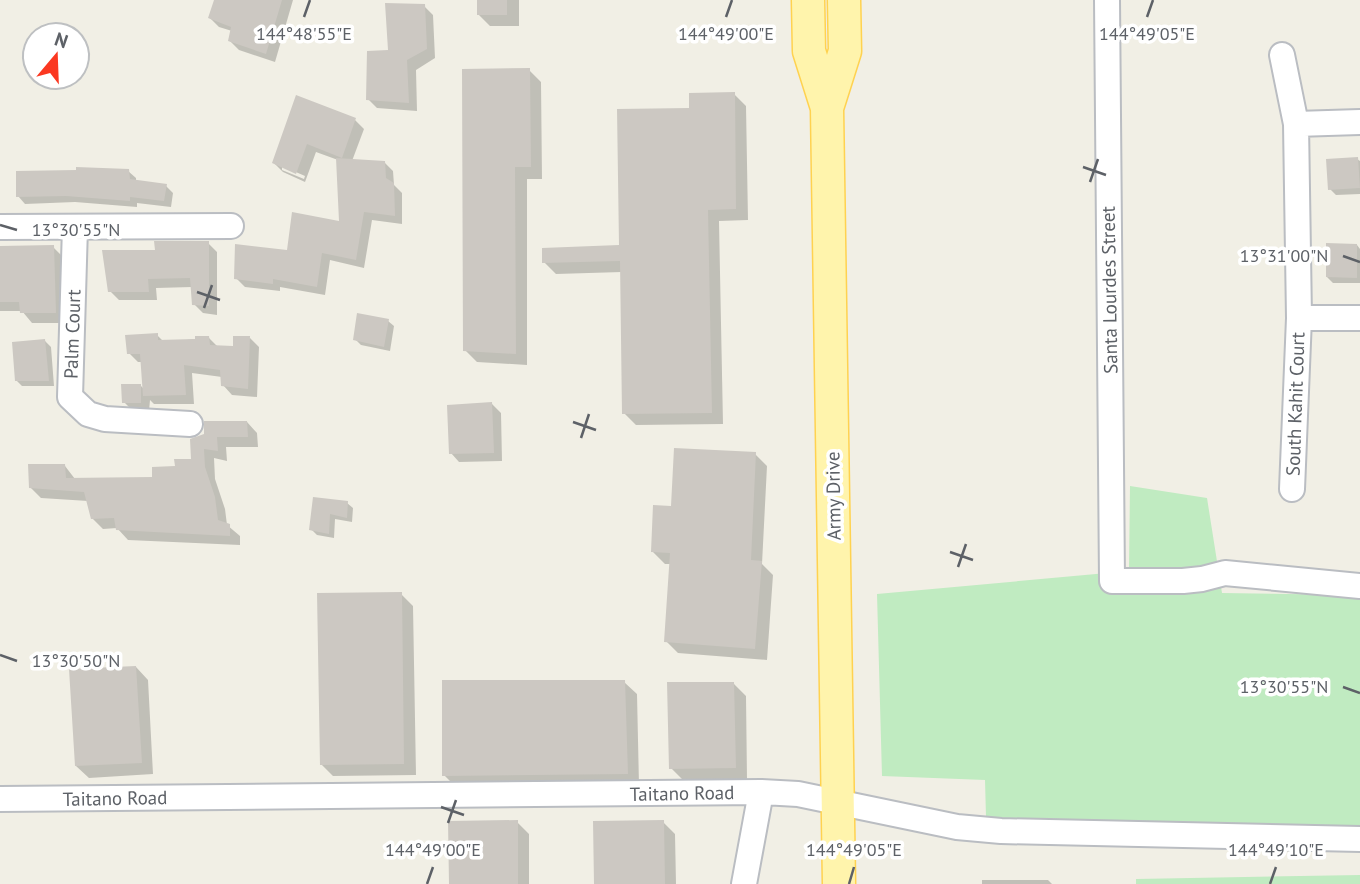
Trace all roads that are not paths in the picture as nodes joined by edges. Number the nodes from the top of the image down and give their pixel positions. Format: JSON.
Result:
{"nodes":[{"id":1,"x":808,"y":0,"type":"edge"},
{"id":2,"x":844,"y":0,"type":"edge"},
{"id":3,"x":1107,"y":0,"type":"edge"},
{"id":4,"x":1282,"y":55,"type":"dead end"},
{"id":5,"x":827,"y":108,"type":"junction"},
{"id":6,"x":1360,"y":122,"type":"edge"},
{"id":7,"x":1296,"y":124,"type":"junction"},
{"id":8,"x":0,"y":226,"type":"edge"},
{"id":9,"x":231,"y":226,"type":"dead end"},
{"id":10,"x":75,"y":227,"type":"junction"},
{"id":11,"x":1298,"y":318,"type":"junction"},
{"id":12,"x":1360,"y":318,"type":"edge"},
{"id":13,"x":190,"y":424,"type":"dead end"},
{"id":14,"x":1293,"y":489,"type":"dead end"},
{"id":15,"x":1360,"y":586,"type":"edge"},
{"id":16,"x":761,"y":792,"type":"junction"},
{"id":17,"x":0,"y":799,"type":"edge"},
{"id":18,"x":838,"y":800,"type":"junction"},
{"id":19,"x":1360,"y":839,"type":"edge"},
{"id":20,"x":744,"y":884,"type":"edge"},
{"id":21,"x":839,"y":884,"type":"edge"}],
"edges":[{"from":1,"to":5,"type":"main road","name":"Army Drive"},
{"from":2,"to":5,"type":"main road","name":"Army Drive"},
{"from":3,"to":15,"type":"street","name":"Santa Lourdes Street"},
{"from":4,"to":7,"type":"street","name":"South Kahit Court"},
{"from":5,"to":18,"type":"main road","name":"Army Drive"},
{"from":6,"to":7,"type":"street"},
{"from":7,"to":11,"type":"street","name":"South Kahit Court"},
{"from":8,"to":10,"type":"street"},
{"from":9,"to":10,"type":"street"},
{"from":10,"to":13,"type":"street","name":"Palm Court"},
{"from":11,"to":12,"type":"street"},
{"from":11,"to":14,"type":"street","name":"South Kahit Court"},
{"from":16,"to":17,"type":"street","name":"Taitano Road"},
{"from":16,"to":18,"type":"street","name":"Taitano Road"},
{"from":16,"to":20,"type":"street"},
{"from":18,"to":19,"type":"street","name":"Taitano Road"},
{"from":18,"to":21,"type":"main road","name":"Army Drive"}]}
